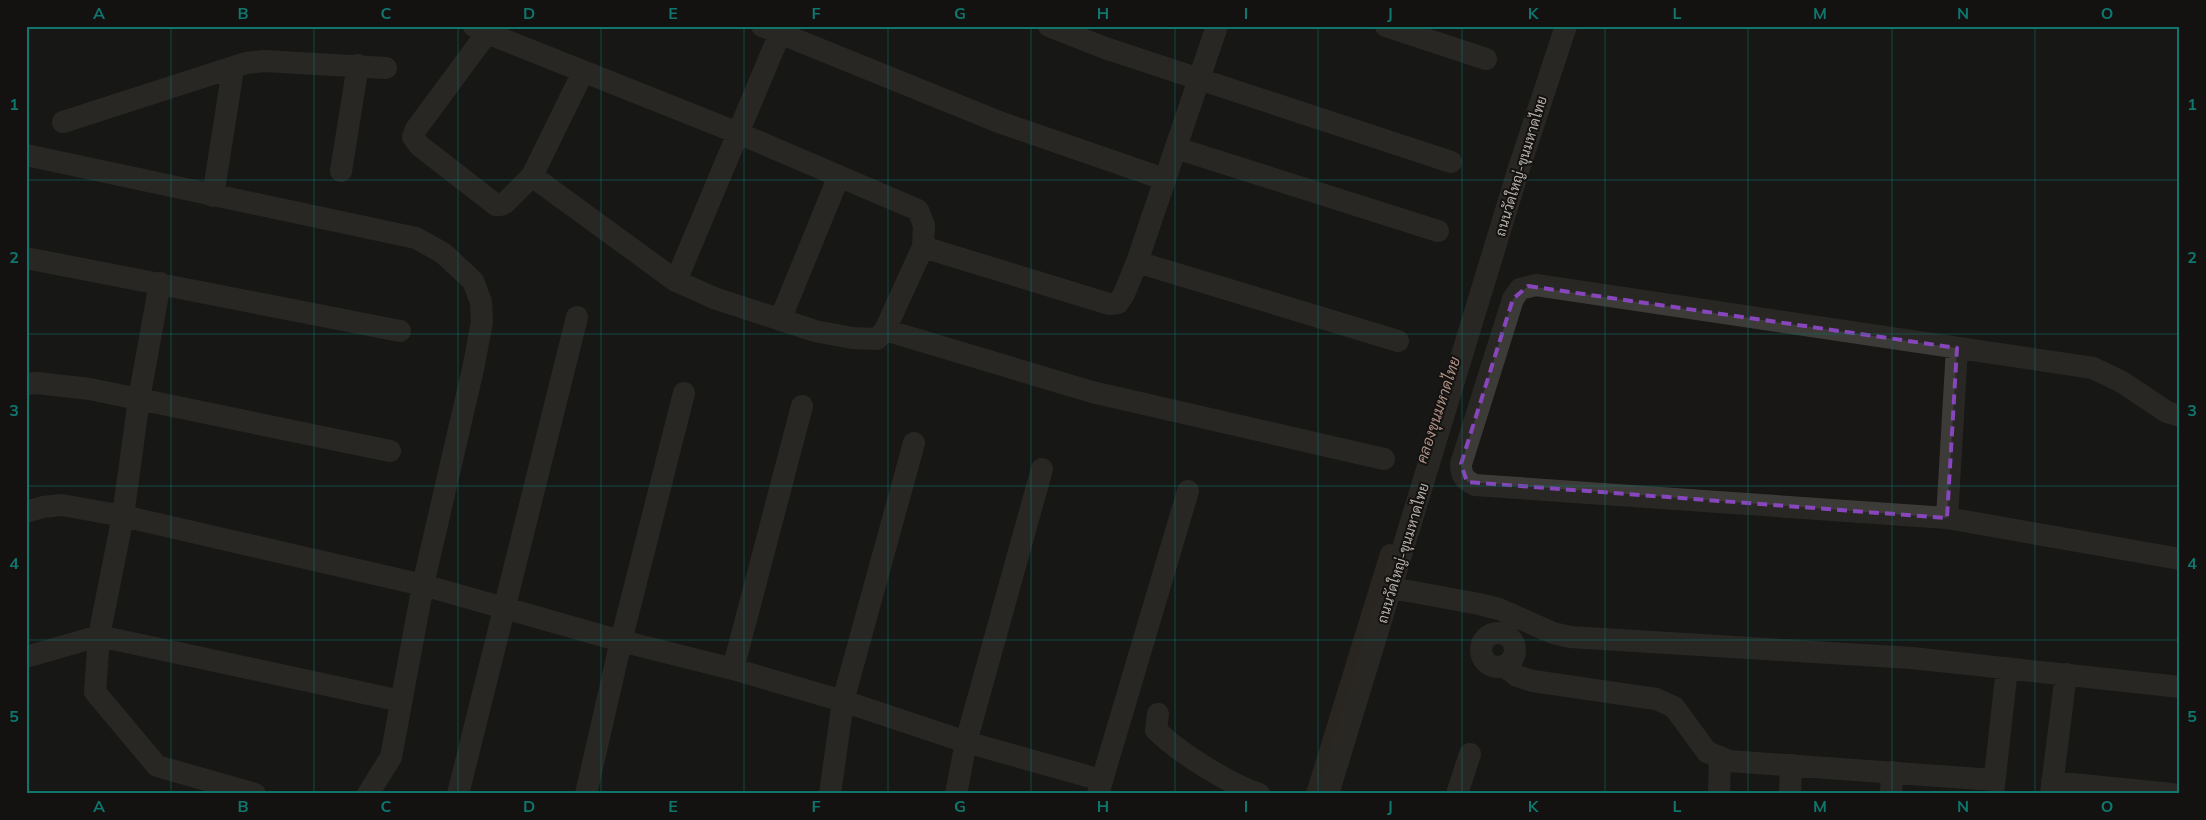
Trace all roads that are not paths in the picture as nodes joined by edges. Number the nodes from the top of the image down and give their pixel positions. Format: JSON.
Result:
{"nodes":[{"id":1,"x":1049,"y":26,"type":"edge"},
{"id":2,"x":1217,"y":26,"type":"edge"},
{"id":3,"x":1386,"y":26,"type":"edge"},
{"id":4,"x":1566,"y":26,"type":"edge"},
{"id":5,"x":775,"y":29,"type":"edge"},
{"id":6,"x":480,"y":30,"type":"edge"},
{"id":7,"x":1486,"y":59,"type":"dead end"},
{"id":8,"x":358,"y":66,"type":"junction"},
{"id":9,"x":386,"y":68,"type":"dead end"},
{"id":10,"x":233,"y":69,"type":"junction"},
{"id":11,"x":583,"y":72,"type":"junction"},
{"id":12,"x":1200,"y":79,"type":"junction"},
{"id":13,"x":63,"y":122,"type":"dead end"},
{"id":14,"x":738,"y":133,"type":"junction"},
{"id":15,"x":1176,"y":148,"type":"junction"},
{"id":16,"x":26,"y":155,"type":"edge"},
{"id":17,"x":1452,"y":162,"type":"dead end"},
{"id":18,"x":341,"y":171,"type":"dead end"},
{"id":19,"x":532,"y":176,"type":"junction"},
{"id":20,"x":839,"y":176,"type":"junction"},
{"id":21,"x":1164,"y":179,"type":"junction"},
{"id":22,"x":212,"y":196,"type":"junction"},
{"id":23,"x":1438,"y":231,"type":"dead end"},
{"id":24,"x":923,"y":247,"type":"junction"},
{"id":25,"x":26,"y":258,"type":"edge"},
{"id":26,"x":1137,"y":262,"type":"junction"},
{"id":27,"x":676,"y":281,"type":"junction"},
{"id":28,"x":160,"y":283,"type":"junction"},
{"id":29,"x":577,"y":317,"type":"dead end"},
{"id":30,"x":780,"y":320,"type":"junction"},
{"id":31,"x":885,"y":330,"type":"junction"},
{"id":32,"x":400,"y":331,"type":"dead end"},
{"id":33,"x":1398,"y":342,"type":"dead end"},
{"id":34,"x":1957,"y":348,"type":"junction"},
{"id":35,"x":26,"y":384,"type":"edge"},
{"id":36,"x":684,"y":393,"type":"dead end"},
{"id":37,"x":139,"y":399,"type":"junction"},
{"id":38,"x":802,"y":406,"type":"dead end"},
{"id":39,"x":2180,"y":416,"type":"edge"},
{"id":40,"x":914,"y":443,"type":"dead end"},
{"id":41,"x":390,"y":451,"type":"dead end"},
{"id":42,"x":1384,"y":459,"type":"dead end"},
{"id":43,"x":1042,"y":469,"type":"dead end"},
{"id":44,"x":1188,"y":491,"type":"dead end"},
{"id":45,"x":26,"y":512,"type":"edge"},
{"id":46,"x":123,"y":516,"type":"junction"},
{"id":47,"x":1947,"y":518,"type":"junction"},
{"id":48,"x":2180,"y":559,"type":"edge"},
{"id":49,"x":422,"y":585,"type":"junction"},
{"id":50,"x":1392,"y":588,"type":"junction"},
{"id":51,"x":505,"y":609,"type":"junction"},
{"id":52,"x":1499,"y":609,"type":"junction"},
{"id":53,"x":99,"y":636,"type":"junction"},
{"id":54,"x":621,"y":640,"type":"junction"},
{"id":55,"x":26,"y":657,"type":"edge"},
{"id":56,"x":2007,"y":668,"type":"junction"},
{"id":57,"x":733,"y":669,"type":"junction"},
{"id":58,"x":2066,"y":674,"type":"junction"},
{"id":59,"x":2180,"y":686,"type":"edge"},
{"id":60,"x":401,"y":701,"type":"junction"},
{"id":61,"x":844,"y":701,"type":"junction"},
{"id":62,"x":1158,"y":714,"type":"dead end"},
{"id":63,"x":966,"y":742,"type":"junction"},
{"id":64,"x":1470,"y":754,"type":"dead end"},
{"id":65,"x":1720,"y":757,"type":"junction"},
{"id":66,"x":1791,"y":765,"type":"junction"},
{"id":67,"x":1892,"y":783,"type":"edge"},
{"id":68,"x":1099,"y":787,"type":"edge"},
{"id":69,"x":1994,"y":787,"type":"edge"},
{"id":70,"x":2052,"y":788,"type":"edge"},
{"id":71,"x":255,"y":794,"type":"edge"},
{"id":72,"x":368,"y":794,"type":"edge"},
{"id":73,"x":458,"y":794,"type":"edge"},
{"id":74,"x":586,"y":794,"type":"edge"},
{"id":75,"x":830,"y":794,"type":"edge"},
{"id":76,"x":956,"y":794,"type":"edge"},
{"id":77,"x":1259,"y":794,"type":"edge"},
{"id":78,"x":1328,"y":794,"type":"edge"},
{"id":79,"x":1457,"y":794,"type":"edge"},
{"id":80,"x":1719,"y":794,"type":"edge"},
{"id":81,"x":1790,"y":794,"type":"edge"},
{"id":82,"x":2170,"y":794,"type":"edge"}],
"edges":[{"from":1,"to":12,"type":"street"},
{"from":2,"to":12,"type":"street"},
{"from":3,"to":7,"type":"street"},
{"from":4,"to":50,"type":"street","name":"ถนนวัดใหญ่-ขุนมหาดไทย"},
{"from":5,"to":14,"type":"street"},
{"from":5,"to":21,"type":"street"},
{"from":6,"to":11,"type":"street"},
{"from":6,"to":19,"type":"street"},
{"from":8,"to":9,"type":"street"},
{"from":8,"to":10,"type":"street"},
{"from":8,"to":18,"type":"street"},
{"from":10,"to":13,"type":"street"},
{"from":10,"to":22,"type":"street"},
{"from":11,"to":14,"type":"street"},
{"from":11,"to":19,"type":"street"},
{"from":12,"to":15,"type":"street"},
{"from":12,"to":17,"type":"street"},
{"from":14,"to":20,"type":"street"},
{"from":14,"to":27,"type":"street"},
{"from":15,"to":21,"type":"street"},
{"from":15,"to":23,"type":"street"},
{"from":16,"to":22,"type":"street"},
{"from":19,"to":27,"type":"street"},
{"from":20,"to":24,"type":"street"},
{"from":20,"to":30,"type":"street"},
{"from":21,"to":26,"type":"street"},
{"from":22,"to":49,"type":"street"},
{"from":24,"to":26,"type":"street"},
{"from":24,"to":31,"type":"street"},
{"from":25,"to":28,"type":"street"},
{"from":26,"to":33,"type":"street"},
{"from":27,"to":30,"type":"street"},
{"from":28,"to":32,"type":"street"},
{"from":28,"to":37,"type":"street"},
{"from":29,"to":51,"type":"street"},
{"from":30,"to":31,"type":"street"},
{"from":31,"to":42,"type":"street"},
{"from":34,"to":39,"type":"street"},
{"from":34,"to":47,"type":"street"},
{"from":34,"to":47,"type":"street"},
{"from":35,"to":37,"type":"street"},
{"from":36,"to":54,"type":"street"},
{"from":37,"to":41,"type":"street"},
{"from":37,"to":46,"type":"street"},
{"from":38,"to":57,"type":"street"},
{"from":40,"to":61,"type":"street"},
{"from":43,"to":63,"type":"street"},
{"from":44,"to":68,"type":"street"},
{"from":45,"to":46,"type":"street"},
{"from":46,"to":49,"type":"street"},
{"from":46,"to":53,"type":"street"},
{"from":47,"to":48,"type":"street"},
{"from":49,"to":51,"type":"street"},
{"from":49,"to":60,"type":"street"},
{"from":50,"to":52,"type":"street"},
{"from":50,"to":78,"type":"street","name":"ถนนวัดใหญ่-ขุนมหาดไทย"},
{"from":51,"to":54,"type":"street"},
{"from":51,"to":73,"type":"street"},
{"from":52,"to":56,"type":"street"},
{"from":52,"to":65,"type":"street"},
{"from":53,"to":55,"type":"street"},
{"from":53,"to":60,"type":"street"},
{"from":53,"to":71,"type":"street"},
{"from":54,"to":57,"type":"street"},
{"from":54,"to":74,"type":"street"},
{"from":56,"to":58,"type":"street"},
{"from":56,"to":69,"type":"street"},
{"from":57,"to":61,"type":"street"},
{"from":58,"to":59,"type":"street"},
{"from":58,"to":70,"type":"street"},
{"from":60,"to":72,"type":"street"},
{"from":61,"to":63,"type":"street"},
{"from":61,"to":75,"type":"street"},
{"from":62,"to":77,"type":"street"},
{"from":63,"to":68,"type":"street"},
{"from":63,"to":76,"type":"street"},
{"from":64,"to":79,"type":"street"},
{"from":65,"to":66,"type":"street"},
{"from":65,"to":80,"type":"street"},
{"from":66,"to":67,"type":"street"},
{"from":66,"to":81,"type":"street"},
{"from":67,"to":69,"type":"street"},
{"from":70,"to":82,"type":"street"}]}
